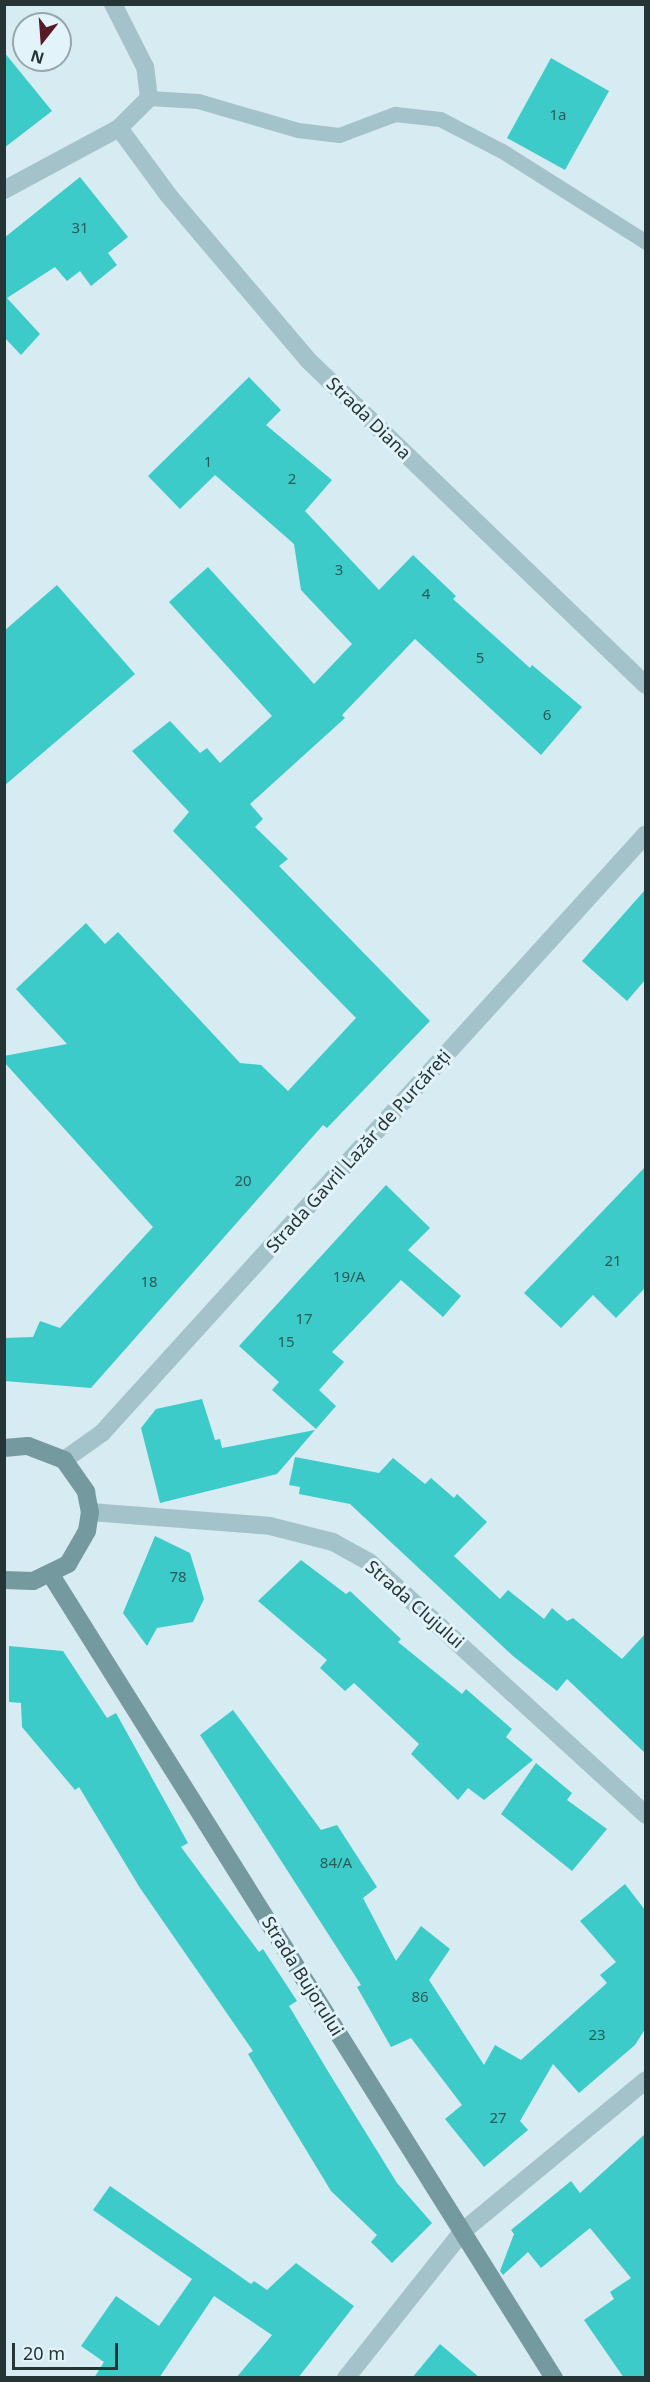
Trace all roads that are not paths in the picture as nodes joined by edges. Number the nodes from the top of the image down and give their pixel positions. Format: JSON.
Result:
{"nodes":[{"id":1,"x":113,"y":4,"type":"edge"},
{"id":2,"x":149,"y":98,"type":"junction"},
{"id":3,"x":119,"y":128,"type":"junction"},
{"id":4,"x":4,"y":190,"type":"edge"},
{"id":5,"x":645,"y":242,"type":"edge"},
{"id":6,"x":645,"y":685,"type":"edge"},
{"id":7,"x":645,"y":834,"type":"edge"},
{"id":8,"x":4,"y":1448,"type":"edge"},
{"id":9,"x":64,"y":1460,"type":"junction"},
{"id":10,"x":90,"y":1512,"type":"junction"},
{"id":11,"x":51,"y":1575,"type":"junction"},
{"id":12,"x":4,"y":1580,"type":"edge"},
{"id":13,"x":645,"y":1815,"type":"edge"},
{"id":14,"x":645,"y":2080,"type":"edge"},
{"id":15,"x":463,"y":2231,"type":"junction"},
{"id":16,"x":346,"y":2378,"type":"edge"},
{"id":17,"x":554,"y":2378,"type":"edge"}],
"edges":[{"from":1,"to":2,"type":"street"},
{"from":2,"to":3,"type":"street"},
{"from":2,"to":5,"type":"lane"},
{"from":3,"to":4,"type":"street"},
{"from":3,"to":6,"type":"street","name":"Strada Diana"},
{"from":7,"to":9,"type":"street","name":"Strada Gavril Lazăr de Purcăreți"},
{"from":8,"to":9,"type":"street"},
{"from":9,"to":10,"type":"street"},
{"from":10,"to":11,"type":"street"},
{"from":10,"to":13,"type":"street","name":"Strada Clujului"},
{"from":11,"to":12,"type":"street"},
{"from":11,"to":15,"type":"street","name":"Strada Bujorului"},
{"from":14,"to":15,"type":"street"},
{"from":15,"to":16,"type":"street"},
{"from":15,"to":17,"type":"street","name":"Strada Bujorului"}]}
